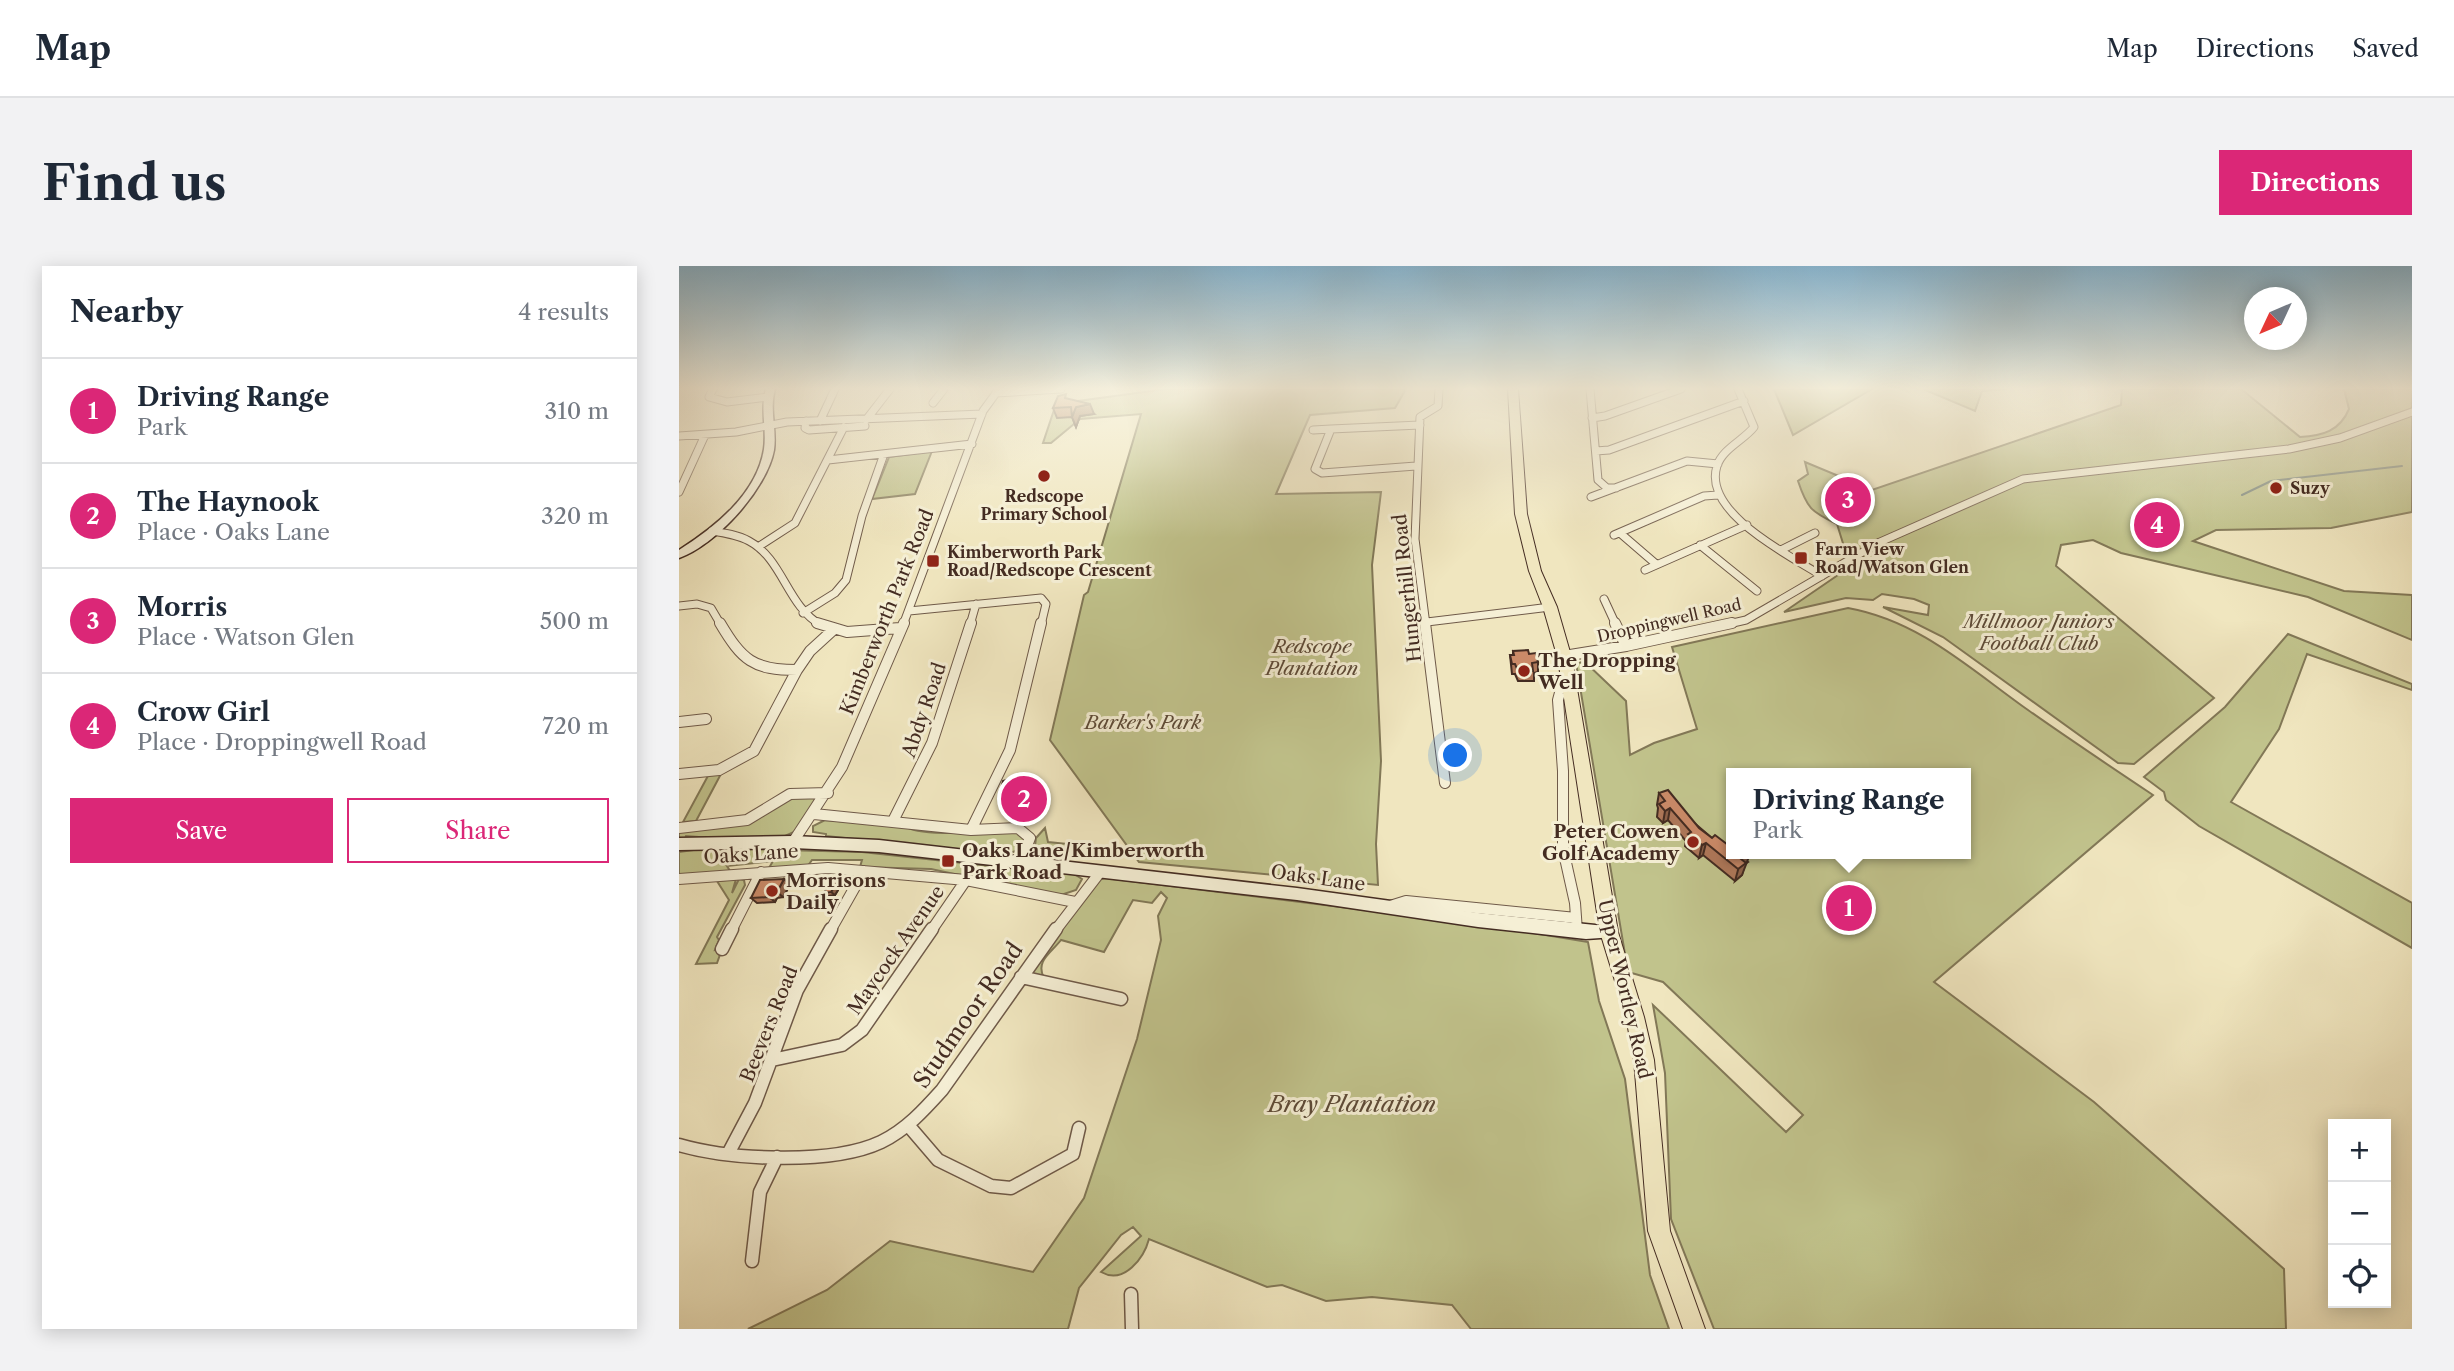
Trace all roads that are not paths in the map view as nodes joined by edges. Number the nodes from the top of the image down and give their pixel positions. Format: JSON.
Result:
{"nodes":[{"id":1,"x":703,"y":439,"type":"edge"},
{"id":2,"x":769,"y":439,"type":"edge"},
{"id":3,"x":839,"y":439,"type":"edge"},
{"id":4,"x":974,"y":439,"type":"edge"},
{"id":5,"x":1327,"y":439,"type":"edge"},
{"id":6,"x":1419,"y":439,"type":"edge"},
{"id":7,"x":1516,"y":439,"type":"edge"},
{"id":8,"x":1594,"y":439,"type":"edge"},
{"id":9,"x":1640,"y":439,"type":"edge"},
{"id":10,"x":1743,"y":439,"type":"edge"},
{"id":11,"x":2337,"y":439,"type":"edge"},
{"id":12,"x":972,"y":444,"type":"junction"},
{"id":13,"x":1596,"y":452,"type":"junction"},
{"id":14,"x":884,"y":453,"type":"junction"},
{"id":15,"x":828,"y":460,"type":"junction"},
{"id":16,"x":1718,"y":464,"type":"junction"},
{"id":17,"x":1416,"y":466,"type":"junction"},
{"id":18,"x":1620,"y":488,"type":"junction"},
{"id":19,"x":679,"y":492,"type":"edge"},
{"id":20,"x":1718,"y":495,"type":"junction"},
{"id":21,"x":1591,"y":497,"type":"dead end"},
{"id":22,"x":1747,"y":525,"type":"junction"},
{"id":23,"x":712,"y":531,"type":"junction"},
{"id":24,"x":1815,"y":533,"type":"dead end"},
{"id":25,"x":1700,"y":545,"type":"junction"},
{"id":26,"x":758,"y":547,"type":"junction"},
{"id":27,"x":1781,"y":550,"type":"junction"},
{"id":28,"x":679,"y":555,"type":"edge"},
{"id":29,"x":1656,"y":564,"type":"junction"},
{"id":30,"x":1645,"y":570,"type":"dead end"},
{"id":31,"x":1822,"y":576,"type":"junction"},
{"id":32,"x":1758,"y":591,"type":"dead end"},
{"id":33,"x":1604,"y":599,"type":"dead end"},
{"id":34,"x":976,"y":604,"type":"junction"},
{"id":35,"x":679,"y":607,"type":"edge"},
{"id":36,"x":1550,"y":607,"type":"junction"},
{"id":37,"x":909,"y":611,"type":"junction"},
{"id":38,"x":803,"y":613,"type":"junction"},
{"id":39,"x":1427,"y":622,"type":"junction"},
{"id":40,"x":900,"y":628,"type":"junction"},
{"id":41,"x":833,"y":630,"type":"junction"},
{"id":42,"x":1626,"y":646,"type":"junction"},
{"id":43,"x":1564,"y":656,"type":"junction"},
{"id":44,"x":797,"y":670,"type":"junction"},
{"id":45,"x":1570,"y":688,"type":"junction"},
{"id":46,"x":703,"y":715,"type":"dead end"},
{"id":47,"x":679,"y":722,"type":"edge"},
{"id":48,"x":679,"y":774,"type":"edge"},
{"id":49,"x":1445,"y":783,"type":"dead end"},
{"id":50,"x":828,"y":793,"type":"junction"},
{"id":51,"x":814,"y":814,"type":"junction"},
{"id":52,"x":893,"y":821,"type":"junction"},
{"id":53,"x":679,"y":828,"type":"edge"},
{"id":54,"x":971,"y":830,"type":"junction"},
{"id":55,"x":793,"y":842,"type":"junction"},
{"id":56,"x":679,"y":844,"type":"edge"},
{"id":57,"x":1021,"y":861,"type":"junction"},
{"id":58,"x":864,"y":871,"type":"junction"},
{"id":59,"x":1101,"y":871,"type":"junction"},
{"id":60,"x":761,"y":872,"type":"junction"},
{"id":61,"x":679,"y":879,"type":"edge"},
{"id":62,"x":966,"y":880,"type":"junction"},
{"id":63,"x":1075,"y":902,"type":"junction"},
{"id":64,"x":1577,"y":925,"type":"junction"},
{"id":65,"x":1609,"y":932,"type":"junction"},
{"id":66,"x":722,"y":949,"type":"dead end"},
{"id":67,"x":1021,"y":977,"type":"junction"},
{"id":68,"x":1121,"y":999,"type":"dead end"},
{"id":69,"x":772,"y":1060,"type":"junction"},
{"id":70,"x":908,"y":1125,"type":"junction"},
{"id":71,"x":1079,"y":1128,"type":"dead end"},
{"id":72,"x":679,"y":1145,"type":"edge"},
{"id":73,"x":728,"y":1153,"type":"junction"},
{"id":74,"x":777,"y":1157,"type":"junction"},
{"id":75,"x":752,"y":1261,"type":"dead end"},
{"id":76,"x":1131,"y":1294,"type":"dead end"},
{"id":77,"x":1132,"y":1329,"type":"edge"},
{"id":78,"x":1694,"y":1329,"type":"edge"}],
"edges":[{"from":1,"to":19,"type":"street"},
{"from":2,"to":23,"type":"street"},
{"from":3,"to":15,"type":"street"},
{"from":4,"to":12,"type":"street","name":"Kimberworth Park Road"},
{"from":5,"to":17,"type":"street"},
{"from":6,"to":17,"type":"street","name":"Hungerhill Road"},
{"from":7,"to":36,"type":"main road","name":"Upper Wortley Road"},
{"from":8,"to":13,"type":"street"},
{"from":9,"to":13,"type":"street"},
{"from":10,"to":16,"type":"street"},
{"from":11,"to":31,"type":"street","name":"Droppingwell Road"},
{"from":12,"to":14,"type":"street"},
{"from":12,"to":37,"type":"street","name":"Kimberworth Park Road"},
{"from":13,"to":18,"type":"street"},
{"from":14,"to":15,"type":"street"},
{"from":14,"to":38,"type":"street"},
{"from":15,"to":26,"type":"street"},
{"from":16,"to":18,"type":"street"},
{"from":16,"to":20,"type":"street"},
{"from":17,"to":39,"type":"street","name":"Hungerhill Road"},
{"from":18,"to":21,"type":"street"},
{"from":20,"to":22,"type":"street"},
{"from":20,"to":29,"type":"street"},
{"from":22,"to":25,"type":"street"},
{"from":22,"to":27,"type":"street"},
{"from":23,"to":26,"type":"street"},
{"from":23,"to":28,"type":"street"},
{"from":24,"to":27,"type":"street"},
{"from":25,"to":29,"type":"street"},
{"from":25,"to":32,"type":"street"},
{"from":26,"to":38,"type":"street"},
{"from":27,"to":31,"type":"street"},
{"from":29,"to":30,"type":"street"},
{"from":31,"to":42,"type":"street","name":"Droppingwell Road"},
{"from":33,"to":42,"type":"street"},
{"from":34,"to":37,"type":"street"},
{"from":34,"to":52,"type":"street","name":"Abdy Road"},
{"from":34,"to":54,"type":"street"},
{"from":35,"to":44,"type":"street"},
{"from":36,"to":39,"type":"street"},
{"from":36,"to":43,"type":"main road","name":"Upper Wortley Road"},
{"from":37,"to":40,"type":"street","name":"Kimberworth Park Road"},
{"from":38,"to":41,"type":"street"},
{"from":39,"to":49,"type":"street","name":"Hungerhill Road"},
{"from":40,"to":41,"type":"street"},
{"from":40,"to":50,"type":"street","name":"Kimberworth Park Road"},
{"from":41,"to":44,"type":"street"},
{"from":42,"to":43,"type":"street","name":"Droppingwell Road"},
{"from":43,"to":45,"type":"main road","name":"Upper Wortley Road"},
{"from":44,"to":48,"type":"street"},
{"from":45,"to":64,"type":"street","name":"Upper Wortley Road"},
{"from":45,"to":65,"type":"main road","name":"Upper Wortley Road"},
{"from":46,"to":47,"type":"street"},
{"from":50,"to":51,"type":"street","name":"Kimberworth Park Road"},
{"from":50,"to":53,"type":"street","name":"Oaks Lane"},
{"from":51,"to":52,"type":"street"},
{"from":51,"to":55,"type":"street","name":"Kimberworth Park Road"},
{"from":52,"to":54,"type":"street"},
{"from":54,"to":57,"type":"street"},
{"from":55,"to":56,"type":"street","name":"Oaks Lane"},
{"from":55,"to":57,"type":"street","name":"Oaks Lane"},
{"from":57,"to":59,"type":"street","name":"Oaks Lane"},
{"from":58,"to":60,"type":"street","name":"Oaks Lane"},
{"from":58,"to":62,"type":"street","name":"Oaks Lane"},
{"from":58,"to":69,"type":"street","name":"Beevers Road"},
{"from":59,"to":63,"type":"street","name":"Studmoor Road"},
{"from":59,"to":64,"type":"street","name":"Oaks Lane"},
{"from":60,"to":61,"type":"street","name":"Oaks Lane"},
{"from":60,"to":66,"type":"street"},
{"from":62,"to":63,"type":"street","name":"Oaks Lane"},
{"from":62,"to":69,"type":"street","name":"Maycock Avenue"},
{"from":63,"to":67,"type":"street","name":"Studmoor Road"},
{"from":64,"to":65,"type":"street","name":"Oaks Lane"},
{"from":65,"to":78,"type":"main road","name":"Upper Wortley Road"},
{"from":67,"to":68,"type":"street"},
{"from":67,"to":70,"type":"street","name":"Studmoor Road"},
{"from":69,"to":73,"type":"street","name":"Beevers Road"},
{"from":70,"to":71,"type":"street"},
{"from":70,"to":74,"type":"street","name":"Studmoor Road"},
{"from":72,"to":73,"type":"street","name":"Studmoor Road"},
{"from":73,"to":74,"type":"street","name":"Studmoor Road"},
{"from":74,"to":75,"type":"street"},
{"from":76,"to":77,"type":"street"}]}
